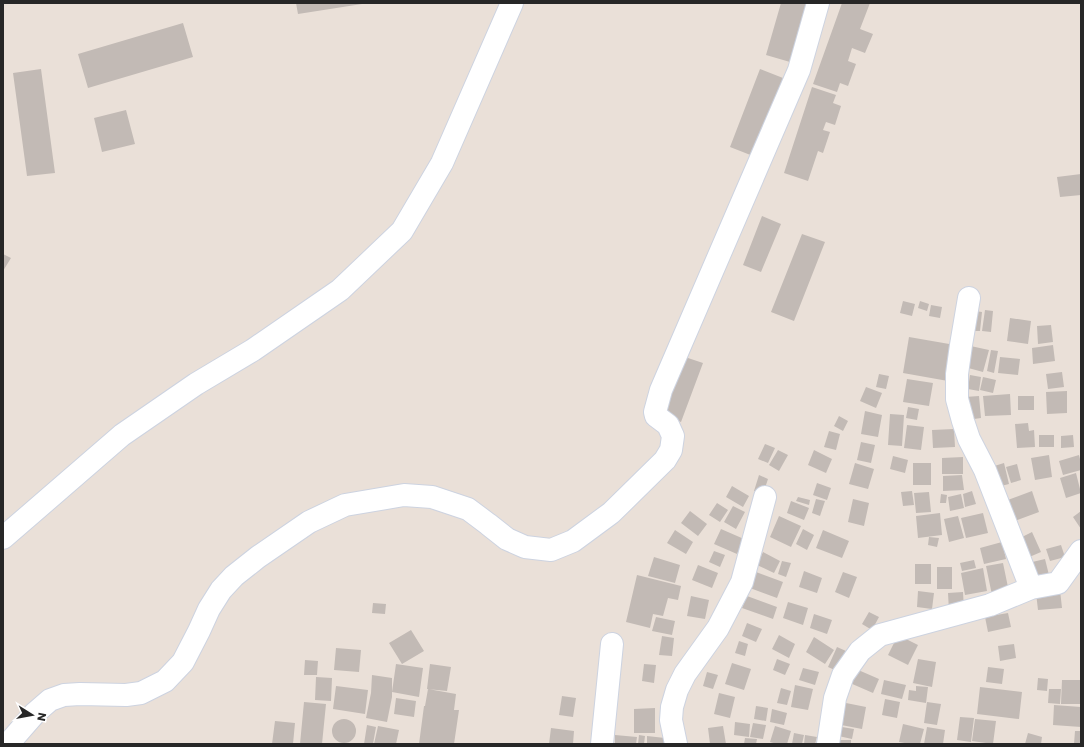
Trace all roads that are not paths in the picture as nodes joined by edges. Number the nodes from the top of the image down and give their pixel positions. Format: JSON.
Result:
{"nodes":[{"id":1,"x":512,"y":3,"type":"edge"},
{"id":2,"x":818,"y":3,"type":"edge"},
{"id":3,"x":969,"y":298,"type":"dead end"},
{"id":4,"x":765,"y":497,"type":"dead end"},
{"id":5,"x":3,"y":538,"type":"edge"},
{"id":6,"x":1081,"y":550,"type":"edge"},
{"id":7,"x":1031,"y":588,"type":"junction"},
{"id":8,"x":612,"y":644,"type":"dead end"},
{"id":9,"x":8,"y":744,"type":"edge"},
{"id":10,"x":602,"y":744,"type":"edge"},
{"id":11,"x":676,"y":744,"type":"edge"},
{"id":12,"x":828,"y":744,"type":"edge"}],
"edges":[{"from":1,"to":5,"type":"street"},
{"from":2,"to":9,"type":"street"},
{"from":3,"to":7,"type":"street"},
{"from":4,"to":11,"type":"street"},
{"from":6,"to":7,"type":"street"},
{"from":7,"to":12,"type":"street"},
{"from":8,"to":10,"type":"street"}]}
